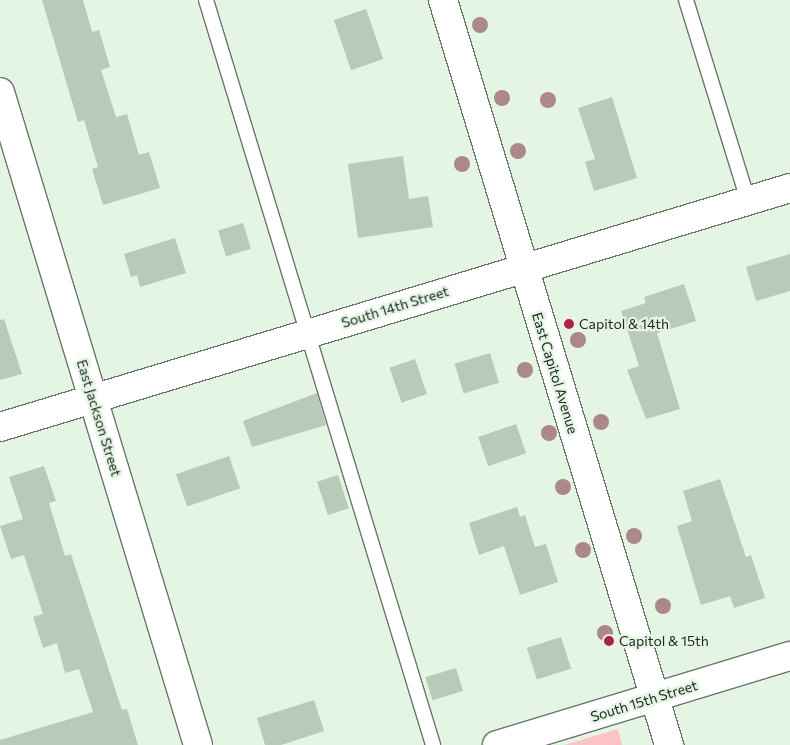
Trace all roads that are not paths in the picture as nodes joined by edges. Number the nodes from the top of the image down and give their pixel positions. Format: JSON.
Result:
{"nodes":[{"id":1,"x":206,"y":0,"type":"edge"},
{"id":2,"x":443,"y":0,"type":"edge"},
{"id":3,"x":686,"y":0,"type":"edge"},
{"id":4,"x":0,"y":92,"type":"edge"},
{"id":5,"x":790,"y":188,"type":"edge"},
{"id":6,"x":748,"y":200,"type":"junction"},
{"id":7,"x":523,"y":270,"type":"junction"},
{"id":8,"x":308,"y":334,"type":"junction"},
{"id":9,"x":94,"y":399,"type":"junction"},
{"id":10,"x":0,"y":427,"type":"edge"},
{"id":11,"x":790,"y":656,"type":"edge"},
{"id":12,"x":654,"y":697,"type":"junction"},
{"id":13,"x":198,"y":745,"type":"edge"},
{"id":14,"x":433,"y":745,"type":"edge"},
{"id":15,"x":497,"y":745,"type":"edge"},
{"id":16,"x":669,"y":745,"type":"edge"}],
"edges":[{"from":1,"to":8,"type":"lane"},
{"from":2,"to":7,"type":"street","name":"East Capitol Avenue"},
{"from":3,"to":6,"type":"lane"},
{"from":4,"to":9,"type":"street","name":"East Jackson Street"},
{"from":5,"to":6,"type":"street","name":"South 14th Street"},
{"from":6,"to":7,"type":"street","name":"South 14th Street"},
{"from":7,"to":8,"type":"street","name":"South 14th Street"},
{"from":7,"to":12,"type":"street","name":"East Capitol Avenue"},
{"from":8,"to":9,"type":"street","name":"South 14th Street"},
{"from":8,"to":14,"type":"lane"},
{"from":9,"to":10,"type":"street","name":"South 14th Street"},
{"from":9,"to":13,"type":"street","name":"East Jackson Street"},
{"from":11,"to":12,"type":"street","name":"South 15th Street"},
{"from":12,"to":15,"type":"street","name":"South 15th Street"},
{"from":12,"to":16,"type":"street","name":"East Capitol Avenue"}]}
